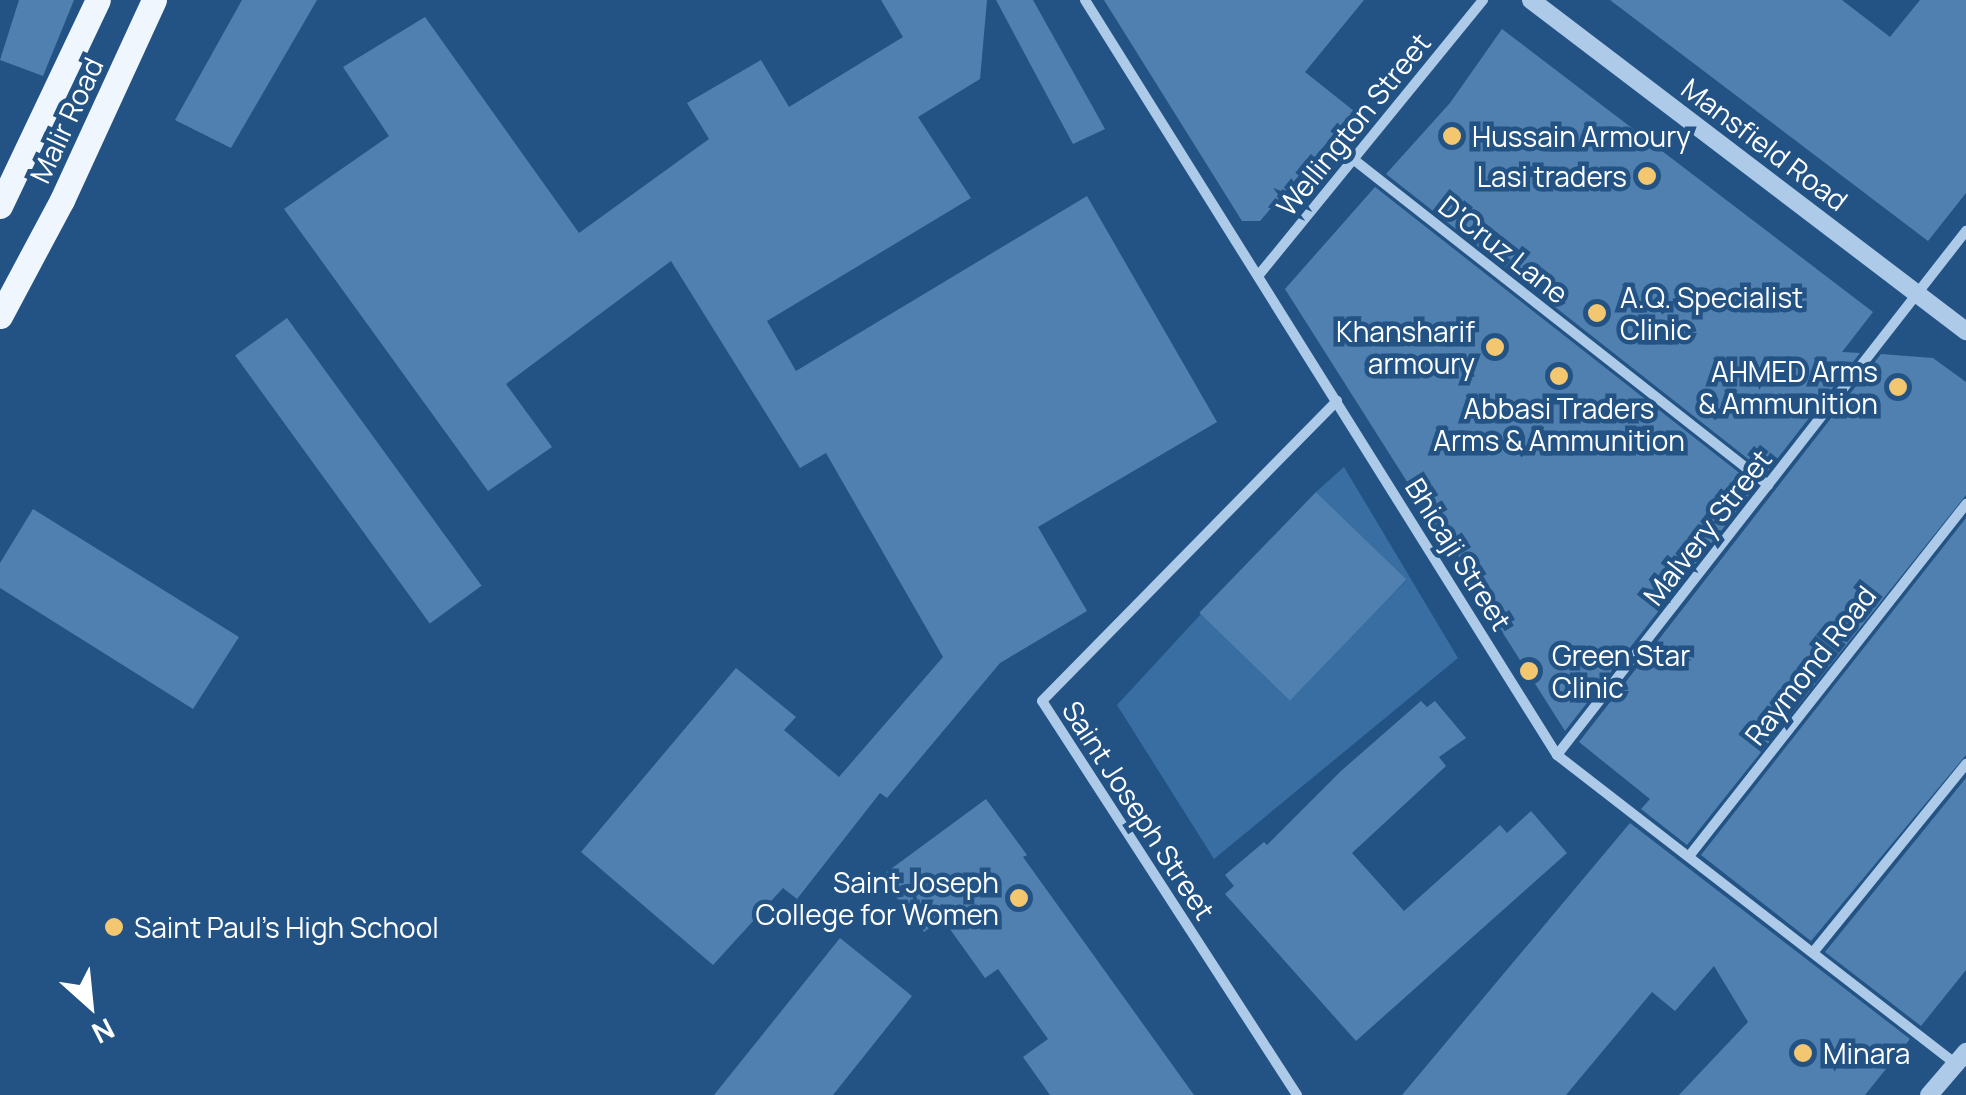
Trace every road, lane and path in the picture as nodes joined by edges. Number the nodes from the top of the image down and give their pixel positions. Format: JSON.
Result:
{"nodes":[{"id":1,"x":98,"y":0,"type":"edge"},
{"id":2,"x":154,"y":0,"type":"edge"},
{"id":3,"x":1085,"y":0,"type":"edge"},
{"id":4,"x":1483,"y":0,"type":"edge"},
{"id":5,"x":1531,"y":0,"type":"edge"},
{"id":6,"x":1353,"y":159,"type":"junction"},
{"id":7,"x":0,"y":206,"type":"edge"},
{"id":8,"x":1966,"y":231,"type":"edge"},
{"id":9,"x":1258,"y":276,"type":"junction"},
{"id":10,"x":1917,"y":294,"type":"junction"},
{"id":11,"x":0,"y":316,"type":"edge"},
{"id":12,"x":1966,"y":331,"type":"edge"},
{"id":13,"x":1337,"y":401,"type":"junction"},
{"id":14,"x":1768,"y":485,"type":"junction"},
{"id":15,"x":1966,"y":504,"type":"edge"},
{"id":16,"x":1558,"y":756,"type":"junction"},
{"id":17,"x":1966,"y":764,"type":"edge"},
{"id":18,"x":1690,"y":855,"type":"junction"},
{"id":19,"x":1815,"y":950,"type":"junction"},
{"id":20,"x":1961,"y":1058,"type":"edge"},
{"id":21,"x":1297,"y":1095,"type":"edge"},
{"id":22,"x":1929,"y":1095,"type":"edge"}],
"edges":[{"from":1,"to":7,"type":"main road","name":"Malir Road"},
{"from":2,"to":11,"type":"main road","name":"Malir Road"},
{"from":3,"to":9,"type":"street","name":"Bhicaji Street"},
{"from":4,"to":6,"type":"street","name":"Wellington Street"},
{"from":5,"to":10,"type":"street","name":"Mansfield Road"},
{"from":6,"to":9,"type":"street","name":"Wellington Street"},
{"from":6,"to":14,"type":"street","name":"D'Cruz Lane"},
{"from":8,"to":10,"type":"street","name":"Malvery Street"},
{"from":9,"to":13,"type":"street","name":"Bhicaji Street"},
{"from":10,"to":12,"type":"street","name":"Mansfield Road"},
{"from":10,"to":14,"type":"street","name":"Malvery Street"},
{"from":13,"to":16,"type":"street","name":"Bhicaji Street"},
{"from":13,"to":21,"type":"street","name":"Saint Joseph Street"},
{"from":14,"to":16,"type":"street","name":"Malvery Street"},
{"from":15,"to":18,"type":"street","name":"Raymond Road"},
{"from":16,"to":18,"type":"street","name":"Bhicaji Street"},
{"from":17,"to":19,"type":"street"},
{"from":18,"to":19,"type":"street","name":"Bhicaji Street"},
{"from":19,"to":20,"type":"street","name":"Bhicaji Street"},
{"from":20,"to":22,"type":"street"}]}
